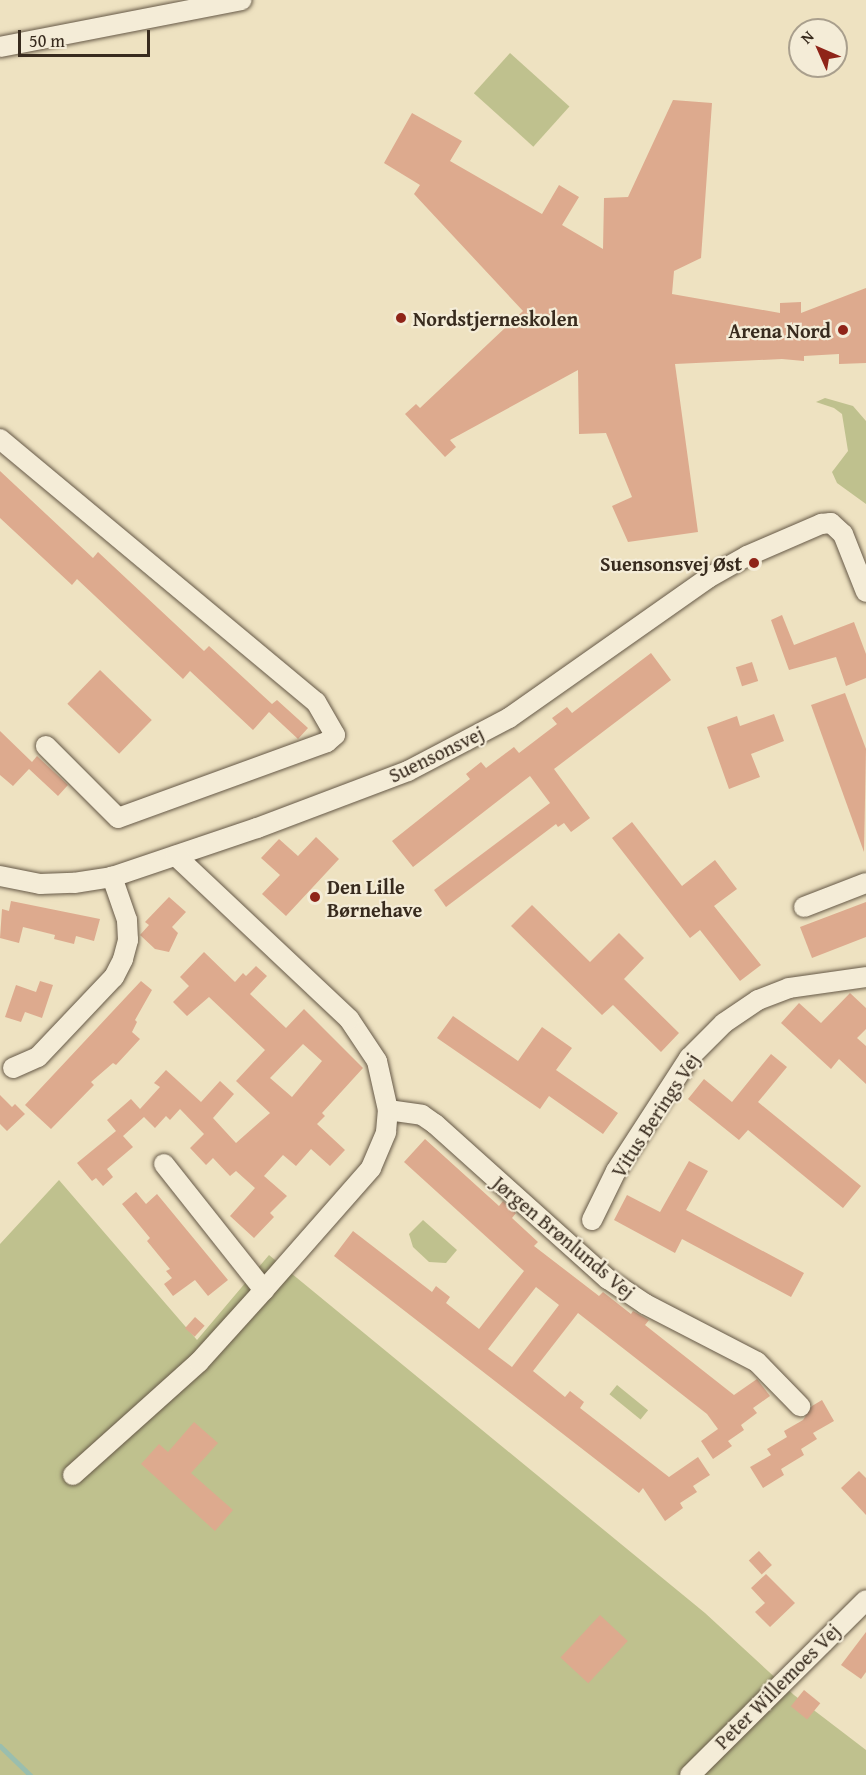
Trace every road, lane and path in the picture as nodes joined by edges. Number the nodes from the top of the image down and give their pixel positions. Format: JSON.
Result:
{"nodes":[{"id":1,"x":241,"y":0,"type":"edge"},
{"id":2,"x":0,"y":47,"type":"edge"},
{"id":3,"x":0,"y":440,"type":"edge"},
{"id":4,"x":866,"y":592,"type":"edge"},
{"id":5,"x":46,"y":746,"type":"dead end"},
{"id":6,"x":176,"y":856,"type":"junction"},
{"id":7,"x":0,"y":876,"type":"edge"},
{"id":8,"x":112,"y":877,"type":"junction"},
{"id":9,"x":866,"y":883,"type":"edge"},
{"id":10,"x":804,"y":907,"type":"dead end"},
{"id":11,"x":866,"y":976,"type":"edge"},
{"id":12,"x":13,"y":1068,"type":"dead end"},
{"id":13,"x":388,"y":1110,"type":"junction"},
{"id":14,"x":164,"y":1164,"type":"dead end"},
{"id":15,"x":592,"y":1220,"type":"dead end"},
{"id":16,"x":264,"y":1290,"type":"junction"},
{"id":17,"x":800,"y":1406,"type":"dead end"},
{"id":18,"x":73,"y":1475,"type":"dead end"},
{"id":19,"x":866,"y":1599,"type":"edge"},
{"id":20,"x":690,"y":1775,"type":"edge"}],
"edges":[{"from":1,"to":2,"type":"street"},
{"from":3,"to":5,"type":"street"},
{"from":4,"to":6,"type":"street","name":"Suensonsvej"},
{"from":6,"to":8,"type":"street","name":"Suensonsvej"},
{"from":6,"to":13,"type":"street"},
{"from":7,"to":8,"type":"street","name":"Suensonsvej"},
{"from":8,"to":12,"type":"street"},
{"from":9,"to":10,"type":"street"},
{"from":11,"to":15,"type":"street","name":"Vitus Berings Vej"},
{"from":13,"to":16,"type":"street"},
{"from":13,"to":17,"type":"street","name":"Jørgen Brønlunds Vej"},
{"from":14,"to":16,"type":"street"},
{"from":16,"to":18,"type":"street"},
{"from":19,"to":20,"type":"street","name":"Peter Willemoes Vej"}]}
